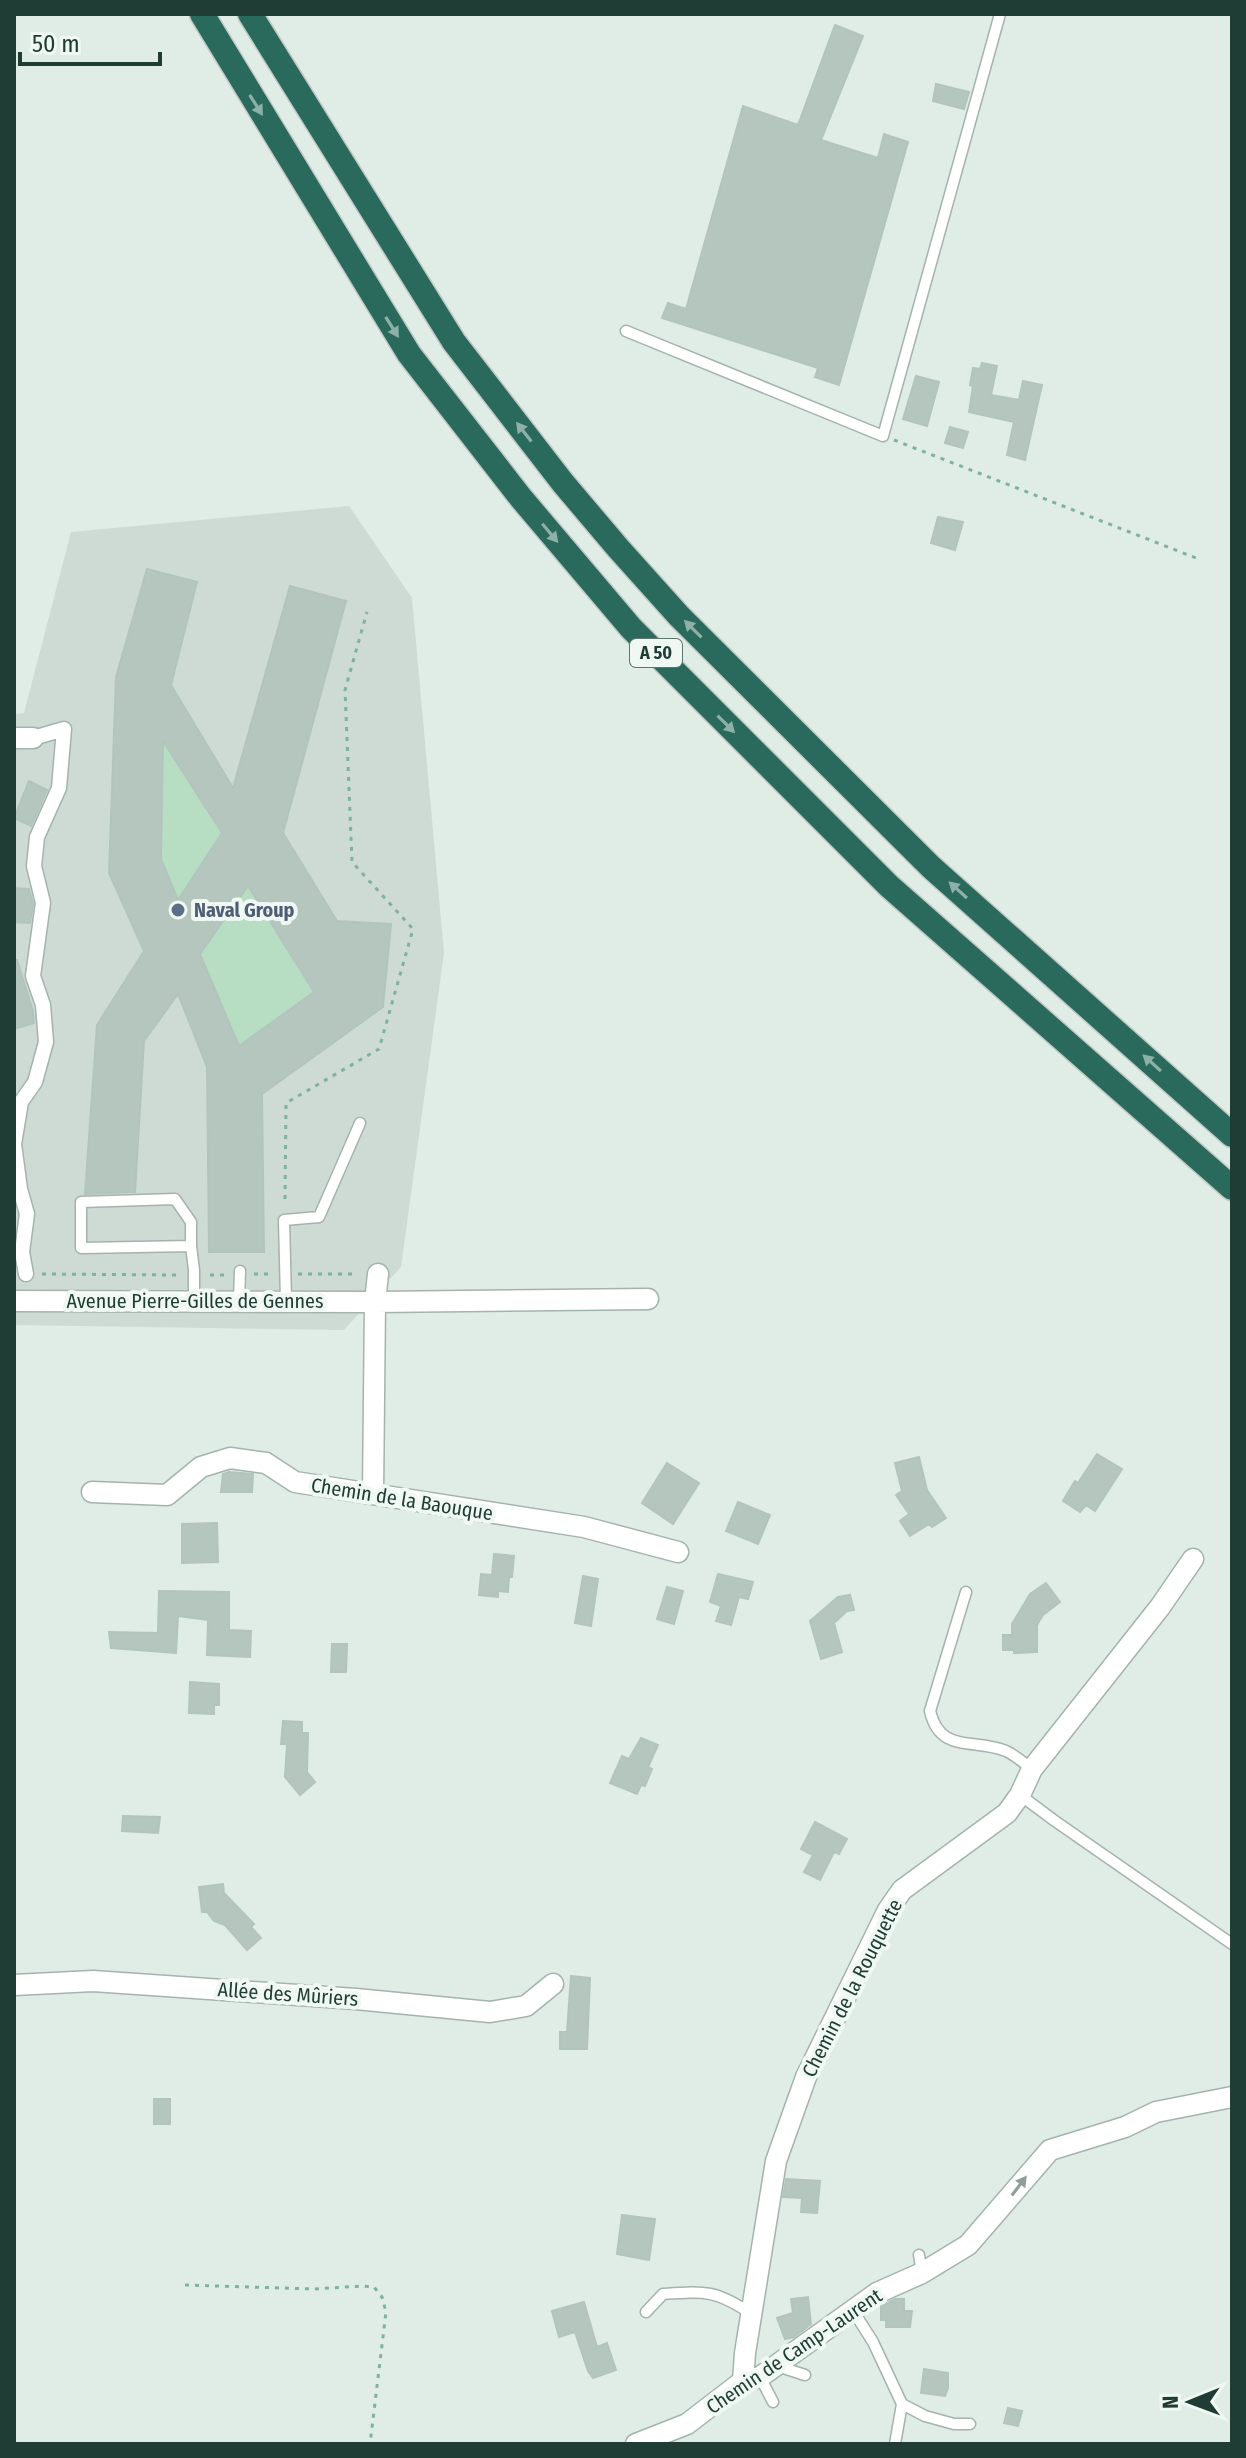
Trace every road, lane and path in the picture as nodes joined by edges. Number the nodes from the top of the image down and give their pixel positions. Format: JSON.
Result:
{"nodes":[{"id":1,"x":202,"y":14,"type":"edge"},
{"id":2,"x":250,"y":14,"type":"edge"},
{"id":3,"x":1000,"y":14,"type":"edge"},
{"id":4,"x":626,"y":331,"type":"dead end"},
{"id":5,"x":883,"y":436,"type":"junction"},
{"id":6,"x":1196,"y":558,"type":"dead end"},
{"id":7,"x":367,"y":612,"type":"dead end"},
{"id":8,"x":24,"y":738,"type":"edge"},
{"id":9,"x":360,"y":1123,"type":"dead end"},
{"id":10,"x":1232,"y":1135,"type":"edge"},
{"id":11,"x":1232,"y":1188,"type":"edge"},
{"id":12,"x":285,"y":1199,"type":"dead end"},
{"id":13,"x":191,"y":1246,"type":"junction"},
{"id":14,"x":240,"y":1271,"type":"dead end"},
{"id":15,"x":26,"y":1274,"type":"joint"},
{"id":16,"x":378,"y":1274,"type":"dead end"},
{"id":17,"x":194,"y":1275,"type":"junction"},
{"id":18,"x":648,"y":1299,"type":"dead end"},
{"id":19,"x":239,"y":1300,"type":"junction"},
{"id":20,"x":286,"y":1300,"type":"junction"},
{"id":21,"x":14,"y":1301,"type":"edge"},
{"id":22,"x":194,"y":1301,"type":"junction"},
{"id":23,"x":375,"y":1302,"type":"junction"},
{"id":24,"x":92,"y":1492,"type":"dead end"},
{"id":25,"x":373,"y":1493,"type":"junction"},
{"id":26,"x":678,"y":1552,"type":"dead end"},
{"id":27,"x":1193,"y":1559,"type":"dead end"},
{"id":28,"x":966,"y":1592,"type":"dead end"},
{"id":29,"x":1032,"y":1769,"type":"junction"},
{"id":30,"x":1020,"y":1795,"type":"junction"},
{"id":31,"x":1232,"y":1944,"type":"edge"},
{"id":32,"x":553,"y":1984,"type":"dead end"},
{"id":33,"x":14,"y":1985,"type":"edge"},
{"id":34,"x":1232,"y":2097,"type":"edge"},
{"id":35,"x":185,"y":2285,"type":"dead end"},
{"id":36,"x":852,"y":2309,"type":"junction"},
{"id":37,"x":646,"y":2312,"type":"dead end"},
{"id":38,"x":752,"y":2314,"type":"junction"},
{"id":39,"x":760,"y":2375,"type":"junction"},
{"id":40,"x":805,"y":2375,"type":"dead end"},
{"id":41,"x":773,"y":2402,"type":"dead end"},
{"id":42,"x":902,"y":2404,"type":"junction"},
{"id":43,"x":970,"y":2424,"type":"dead end"},
{"id":44,"x":370,"y":2444,"type":"edge"},
{"id":45,"x":636,"y":2444,"type":"edge"},
{"id":46,"x":895,"y":2444,"type":"edge"}],
"edges":[{"from":1,"to":11,"type":"highway","number":"A 50","one_way":true},
{"from":10,"to":2,"type":"highway","number":"A 50","one_way":true},
{"from":3,"to":5,"type":"lane"},
{"from":4,"to":5,"type":"lane"},
{"from":5,"to":6,"type":"path"},
{"from":7,"to":12,"type":"path"},
{"from":8,"to":15,"type":"street"},
{"from":9,"to":20,"type":"lane"},
{"from":13,"to":13,"type":"lane"},
{"from":13,"to":17,"type":"lane"},
{"from":14,"to":19,"type":"lane"},
{"from":15,"to":17,"type":"path"},
{"from":16,"to":23,"type":"street"},
{"from":17,"to":22,"type":"lane"},
{"from":18,"to":23,"type":"street","name":"Avenue Pierre-Gilles de Gennes"},
{"from":19,"to":20,"type":"street","name":"Avenue Pierre-Gilles de Gennes"},
{"from":19,"to":22,"type":"street","name":"Avenue Pierre-Gilles de Gennes"},
{"from":20,"to":23,"type":"street","name":"Avenue Pierre-Gilles de Gennes"},
{"from":21,"to":22,"type":"street","name":"Avenue Pierre-Gilles de Gennes"},
{"from":23,"to":25,"type":"street"},
{"from":24,"to":25,"type":"street","name":"Chemin de la Baouque"},
{"from":25,"to":26,"type":"street","name":"Chemin de la Baouque"},
{"from":27,"to":29,"type":"street","name":"Chemin de la Rouquette"},
{"from":28,"to":29,"type":"lane"},
{"from":29,"to":30,"type":"street","name":"Chemin de la Rouquette"},
{"from":30,"to":31,"type":"lane"},
{"from":30,"to":38,"type":"street","name":"Chemin de la Rouquette"},
{"from":32,"to":33,"type":"street","name":"Allée des Mûriers"},
{"from":36,"to":34,"type":"street","name":"Chemin de Camp-Laurent","one_way":true},
{"from":35,"to":44,"type":"path"},
{"from":36,"to":39,"type":"street","name":"Chemin de Camp-Laurent"},
{"from":36,"to":42,"type":"lane"},
{"from":37,"to":38,"type":"lane"},
{"from":38,"to":39,"type":"street","name":"Chemin de la Rouquette"},
{"from":39,"to":40,"type":"lane"},
{"from":39,"to":41,"type":"lane"},
{"from":39,"to":45,"type":"street","name":"Chemin de Camp-Laurent"},
{"from":42,"to":43,"type":"lane"},
{"from":42,"to":46,"type":"lane"}]}
